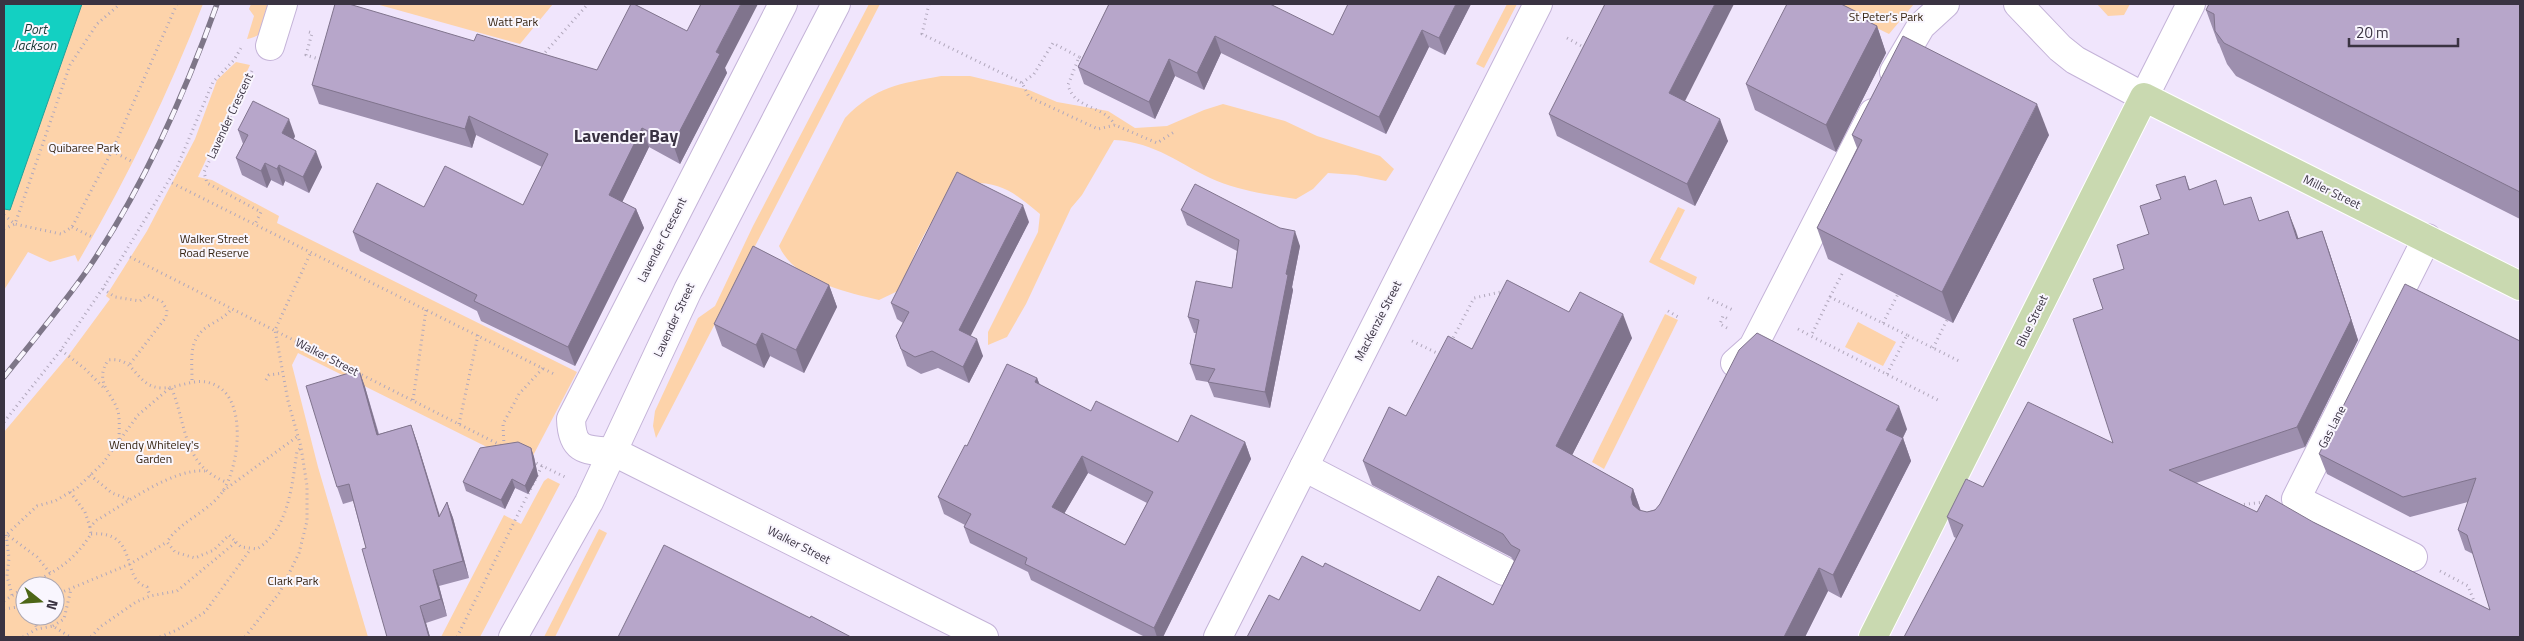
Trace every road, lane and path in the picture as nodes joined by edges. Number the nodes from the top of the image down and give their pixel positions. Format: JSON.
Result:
{"nodes":[{"id":1,"x":120,"y":4,"type":"edge"},
{"id":2,"x":177,"y":4,"type":"edge"},
{"id":3,"x":283,"y":4,"type":"edge"},
{"id":4,"x":588,"y":4,"type":"edge"},
{"id":5,"x":782,"y":4,"type":"edge"},
{"id":6,"x":836,"y":4,"type":"edge"},
{"id":7,"x":929,"y":4,"type":"edge"},
{"id":8,"x":1538,"y":4,"type":"edge"},
{"id":9,"x":1945,"y":4,"type":"edge"},
{"id":10,"x":2018,"y":4,"type":"edge"},
{"id":11,"x":2191,"y":4,"type":"edge"},
{"id":12,"x":303,"y":30,"type":"dead end"},
{"id":13,"x":1567,"y":38,"type":"dead end"},
{"id":14,"x":241,"y":48,"type":"dead end"},
{"id":15,"x":1590,"y":51,"type":"edge"},
{"id":16,"x":263,"y":55,"type":"joint"},
{"id":17,"x":1079,"y":57,"type":"junction"},
{"id":18,"x":328,"y":62,"type":"edge"},
{"id":19,"x":537,"y":62,"type":"edge"},
{"id":20,"x":1088,"y":62,"type":"edge"},
{"id":21,"x":1022,"y":83,"type":"junction"},
{"id":22,"x":2144,"y":97,"type":"junction"},
{"id":23,"x":1115,"y":125,"type":"junction"},
{"id":24,"x":1174,"y":132,"type":"dead end"},
{"id":25,"x":112,"y":151,"type":"junction"},
{"id":26,"x":133,"y":162,"type":"dead end"},
{"id":27,"x":172,"y":183,"type":"dead end"},
{"id":28,"x":4,"y":215,"type":"edge"},
{"id":29,"x":15,"y":224,"type":"junction"},
{"id":30,"x":254,"y":224,"type":"junction"},
{"id":31,"x":72,"y":227,"type":"junction"},
{"id":32,"x":4,"y":229,"type":"edge"},
{"id":33,"x":92,"y":238,"type":"dead end"},
{"id":34,"x":2427,"y":238,"type":"junction"},
{"id":35,"x":311,"y":252,"type":"junction"},
{"id":36,"x":130,"y":257,"type":"dead end"},
{"id":37,"x":1843,"y":272,"type":"edge"},
{"id":38,"x":1510,"y":286,"type":"edge"},
{"id":39,"x":2520,"y":286,"type":"edge"},
{"id":40,"x":103,"y":289,"type":"junction"},
{"id":41,"x":1898,"y":294,"type":"edge"},
{"id":42,"x":1830,"y":297,"type":"junction"},
{"id":43,"x":1708,"y":298,"type":"dead end"},
{"id":44,"x":232,"y":308,"type":"junction"},
{"id":45,"x":426,"y":310,"type":"junction"},
{"id":46,"x":1668,"y":311,"type":"dead end"},
{"id":47,"x":1741,"y":314,"type":"dead end"},
{"id":48,"x":1678,"y":317,"type":"dead end"},
{"id":49,"x":1947,"y":320,"type":"dead end"},
{"id":50,"x":1883,"y":323,"type":"junction"},
{"id":51,"x":275,"y":330,"type":"junction"},
{"id":52,"x":478,"y":335,"type":"junction"},
{"id":53,"x":1907,"y":336,"type":"junction"},
{"id":54,"x":1412,"y":340,"type":"dead end"},
{"id":55,"x":1448,"y":348,"type":"edge"},
{"id":56,"x":1932,"y":348,"type":"junction"},
{"id":57,"x":61,"y":350,"type":"junction"},
{"id":58,"x":1959,"y":361,"type":"dead end"},
{"id":59,"x":130,"y":364,"type":"junction"},
{"id":60,"x":1440,"y":364,"type":"edge"},
{"id":61,"x":543,"y":368,"type":"junction"},
{"id":62,"x":283,"y":373,"type":"junction"},
{"id":63,"x":1887,"y":374,"type":"junction"},
{"id":64,"x":1729,"y":376,"type":"edge"},
{"id":65,"x":192,"y":380,"type":"junction"},
{"id":66,"x":266,"y":380,"type":"dead end"},
{"id":67,"x":171,"y":387,"type":"junction"},
{"id":68,"x":106,"y":390,"type":"junction"},
{"id":69,"x":587,"y":390,"type":"junction"},
{"id":70,"x":413,"y":400,"type":"junction"},
{"id":71,"x":1940,"y":401,"type":"dead end"},
{"id":72,"x":4,"y":422,"type":"edge"},
{"id":73,"x":459,"y":424,"type":"junction"},
{"id":74,"x":298,"y":436,"type":"junction"},
{"id":75,"x":119,"y":439,"type":"junction"},
{"id":76,"x":504,"y":446,"type":"junction"},
{"id":77,"x":301,"y":447,"type":"junction"},
{"id":78,"x":510,"y":450,"type":"edge"},
{"id":79,"x":614,"y":452,"type":"junction"},
{"id":80,"x":530,"y":460,"type":"edge"},
{"id":81,"x":542,"y":466,"type":"junction"},
{"id":82,"x":1304,"y":468,"type":"junction"},
{"id":83,"x":206,"y":471,"type":"junction"},
{"id":84,"x":90,"y":475,"type":"junction"},
{"id":85,"x":567,"y":478,"type":"dead end"},
{"id":86,"x":226,"y":482,"type":"junction"},
{"id":87,"x":223,"y":491,"type":"junction"},
{"id":88,"x":70,"y":492,"type":"junction"},
{"id":89,"x":2296,"y":499,"type":"junction"},
{"id":90,"x":132,"y":500,"type":"junction"},
{"id":91,"x":2236,"y":506,"type":"edge"},
{"id":92,"x":90,"y":527,"type":"junction"},
{"id":93,"x":91,"y":534,"type":"junction"},
{"id":94,"x":5,"y":536,"type":"edge"},
{"id":95,"x":167,"y":542,"type":"junction"},
{"id":96,"x":236,"y":542,"type":"junction"},
{"id":97,"x":250,"y":550,"type":"junction"},
{"id":98,"x":2413,"y":557,"type":"joint"},
{"id":99,"x":130,"y":564,"type":"junction"},
{"id":100,"x":1504,"y":571,"type":"dead end"},
{"id":101,"x":50,"y":574,"type":"junction"},
{"id":102,"x":46,"y":576,"type":"edge"},
{"id":103,"x":70,"y":589,"type":"junction"},
{"id":104,"x":65,"y":591,"type":"edge"},
{"id":105,"x":15,"y":593,"type":"edge"},
{"id":106,"x":12,"y":595,"type":"junction"},
{"id":107,"x":150,"y":596,"type":"junction"},
{"id":108,"x":4,"y":601,"type":"edge"},
{"id":109,"x":2478,"y":613,"type":"edge"},
{"id":110,"x":65,"y":614,"type":"edge"},
{"id":111,"x":36,"y":626,"type":"edge"},
{"id":112,"x":53,"y":626,"type":"joint"},
{"id":113,"x":37,"y":629,"type":"junction"},
{"id":114,"x":24,"y":637,"type":"edge"},
{"id":115,"x":70,"y":637,"type":"edge"},
{"id":116,"x":91,"y":637,"type":"edge"},
{"id":117,"x":160,"y":637,"type":"edge"},
{"id":118,"x":245,"y":637,"type":"edge"},
{"id":119,"x":457,"y":637,"type":"edge"},
{"id":120,"x":513,"y":637,"type":"edge"},
{"id":121,"x":984,"y":637,"type":"edge"},
{"id":122,"x":1218,"y":637,"type":"edge"},
{"id":123,"x":1873,"y":637,"type":"edge"}],
"edges":[{"from":1,"to":29,"type":"path"},
{"from":2,"to":25,"type":"path"},
{"from":3,"to":16,"type":"street"},
{"from":4,"to":19,"type":"path"},
{"from":5,"to":69,"type":"street","name":"Lavender Crescent"},
{"from":6,"to":79,"type":"street","name":"Lavender Street"},
{"from":7,"to":21,"type":"path"},
{"from":8,"to":82,"type":"street","name":"MacKenzie Street"},
{"from":9,"to":64,"type":"street"},
{"from":10,"to":22,"type":"street"},
{"from":11,"to":22,"type":"street","name":"Blue Street"},
{"from":12,"to":18,"type":"path"},
{"from":13,"to":15,"type":"path"},
{"from":14,"to":40,"type":"path","bridge":true},
{"from":16,"to":30,"type":"path","name":"Lavender Crescent"},
{"from":17,"to":20,"type":"path"},
{"from":17,"to":21,"type":"path"},
{"from":17,"to":23,"type":"path"},
{"from":21,"to":23,"type":"path"},
{"from":22,"to":34,"type":"main road","name":"Miller Street"},
{"from":22,"to":123,"type":"main road","name":"Blue Street"},
{"from":23,"to":24,"type":"path"},
{"from":25,"to":26,"type":"path"},
{"from":25,"to":31,"type":"path"},
{"from":27,"to":30,"type":"path"},
{"from":28,"to":29,"type":"path"},
{"from":29,"to":31,"type":"path"},
{"from":29,"to":32,"type":"path"},
{"from":30,"to":35,"type":"path"},
{"from":31,"to":33,"type":"path"},
{"from":34,"to":39,"type":"main road","name":"Miller Street"},
{"from":34,"to":89,"type":"street","name":"Gas Lane"},
{"from":35,"to":45,"type":"path"},
{"from":35,"to":51,"type":"path"},
{"from":36,"to":44,"type":"path","name":"Walker Street"},
{"from":37,"to":42,"type":"path"},
{"from":38,"to":55,"type":"path"},
{"from":40,"to":57,"type":"path"},
{"from":40,"to":59,"type":"path"},
{"from":41,"to":50,"type":"path"},
{"from":42,"to":50,"type":"path"},
{"from":42,"to":63,"type":"path"},
{"from":43,"to":47,"type":"path"},
{"from":44,"to":51,"type":"path","name":"Walker Street"},
{"from":44,"to":65,"type":"path"},
{"from":45,"to":52,"type":"path"},
{"from":45,"to":70,"type":"path"},
{"from":46,"to":48,"type":"path"},
{"from":49,"to":56,"type":"path"},
{"from":50,"to":53,"type":"path"},
{"from":51,"to":62,"type":"path"},
{"from":51,"to":70,"type":"path","name":"Walker Street"},
{"from":52,"to":61,"type":"path"},
{"from":52,"to":73,"type":"path"},
{"from":53,"to":56,"type":"path"},
{"from":53,"to":63,"type":"path"},
{"from":54,"to":60,"type":"path"},
{"from":56,"to":58,"type":"path"},
{"from":57,"to":68,"type":"path"},
{"from":57,"to":72,"type":"path"},
{"from":59,"to":67,"type":"path"},
{"from":59,"to":68,"type":"path"},
{"from":61,"to":69,"type":"path"},
{"from":61,"to":76,"type":"path"},
{"from":62,"to":66,"type":"path"},
{"from":62,"to":74,"type":"path"},
{"from":63,"to":71,"type":"path"},
{"from":65,"to":67,"type":"path"},
{"from":65,"to":86,"type":"path"},
{"from":67,"to":75,"type":"path"},
{"from":67,"to":83,"type":"path"},
{"from":68,"to":75,"type":"path"},
{"from":69,"to":79,"type":"street","name":"Lavender Crescent"},
{"from":70,"to":73,"type":"path","name":"Walker Street"},
{"from":73,"to":76,"type":"path","name":"Walker Street"},
{"from":74,"to":77,"type":"path"},
{"from":74,"to":87,"type":"path"},
{"from":75,"to":84,"type":"path"},
{"from":76,"to":78,"type":"path","name":"Walker Street"},
{"from":77,"to":97,"type":"path"},
{"from":77,"to":118,"type":"path"},
{"from":79,"to":120,"type":"street","name":"Lavender Street"},
{"from":79,"to":121,"type":"street","name":"Walker Street"},
{"from":80,"to":81,"type":"path"},
{"from":81,"to":85,"type":"path"},
{"from":81,"to":119,"type":"path"},
{"from":82,"to":100,"type":"street"},
{"from":82,"to":122,"type":"street","name":"MacKenzie Street"},
{"from":83,"to":86,"type":"path"},
{"from":83,"to":90,"type":"path"},
{"from":84,"to":88,"type":"path"},
{"from":84,"to":90,"type":"path"},
{"from":86,"to":87,"type":"path"},
{"from":87,"to":95,"type":"path"},
{"from":88,"to":92,"type":"path"},
{"from":88,"to":94,"type":"path"},
{"from":89,"to":91,"type":"path"},
{"from":89,"to":98,"type":"street"},
{"from":90,"to":92,"type":"path"},
{"from":92,"to":93,"type":"path"},
{"from":93,"to":99,"type":"path"},
{"from":93,"to":101,"type":"path"},
{"from":94,"to":101,"type":"path"},
{"from":94,"to":106,"type":"path"},
{"from":95,"to":96,"type":"path"},
{"from":95,"to":99,"type":"path"},
{"from":96,"to":97,"type":"path"},
{"from":96,"to":107,"type":"path"},
{"from":97,"to":117,"type":"path"},
{"from":98,"to":109,"type":"path"},
{"from":99,"to":103,"type":"path"},
{"from":99,"to":107,"type":"path"},
{"from":101,"to":102,"type":"path"},
{"from":103,"to":104,"type":"path"},
{"from":103,"to":110,"type":"path"},
{"from":105,"to":106,"type":"path"},
{"from":106,"to":108,"type":"path"},
{"from":107,"to":116,"type":"path"},
{"from":111,"to":113,"type":"path"},
{"from":112,"to":113,"type":"path"},
{"from":112,"to":115,"type":"path"},
{"from":113,"to":114,"type":"path"}]}
